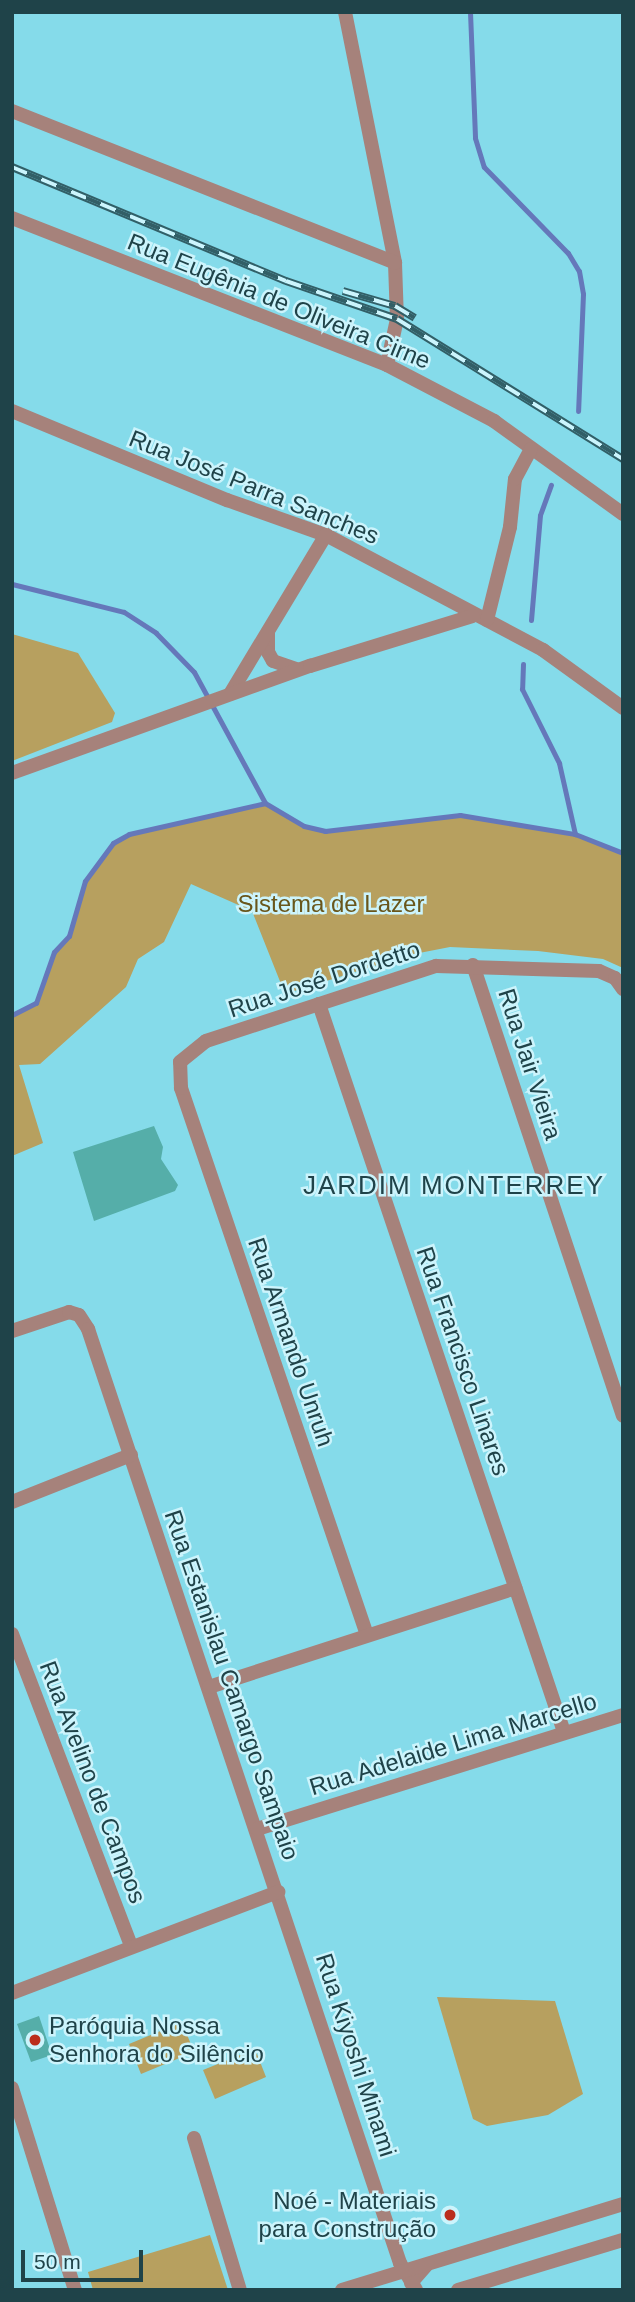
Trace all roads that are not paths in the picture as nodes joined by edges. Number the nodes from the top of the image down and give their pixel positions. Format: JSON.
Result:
{"nodes":[{"id":1,"x":345,"y":12,"type":"edge"},
{"id":2,"x":12,"y":111,"type":"edge"},
{"id":3,"x":12,"y":218,"type":"edge"},
{"id":4,"x":395,"y":263,"type":"junction"},
{"id":5,"x":387,"y":365,"type":"junction"},
{"id":6,"x":12,"y":411,"type":"edge"},
{"id":7,"x":531,"y":449,"type":"junction"},
{"id":8,"x":623,"y":514,"type":"edge"},
{"id":9,"x":326,"y":535,"type":"junction"},
{"id":10,"x":480,"y":618,"type":"junction"},
{"id":11,"x":268,"y":630,"type":"junction"},
{"id":12,"x":310,"y":666,"type":"junction"},
{"id":13,"x":227,"y":695,"type":"junction"},
{"id":14,"x":623,"y":708,"type":"edge"},
{"id":15,"x":12,"y":773,"type":"edge"},
{"id":16,"x":473,"y":965,"type":"junction"},
{"id":17,"x":619,"y":983,"type":"edge"},
{"id":18,"x":319,"y":1004,"type":"junction"},
{"id":19,"x":180,"y":1062,"type":"joint"},
{"id":20,"x":12,"y":1331,"type":"edge"},
{"id":21,"x":622,"y":1410,"type":"edge"},
{"id":22,"x":131,"y":1455,"type":"junction"},
{"id":23,"x":12,"y":1502,"type":"edge"},
{"id":24,"x":515,"y":1588,"type":"junction"},
{"id":25,"x":12,"y":1634,"type":"edge"},
{"id":26,"x":366,"y":1635,"type":"junction"},
{"id":27,"x":209,"y":1687,"type":"junction"},
{"id":28,"x":623,"y":1715,"type":"edge"},
{"id":29,"x":564,"y":1732,"type":"junction"},
{"id":30,"x":257,"y":1829,"type":"junction"},
{"id":31,"x":278,"y":1892,"type":"junction"},
{"id":32,"x":131,"y":1946,"type":"junction"},
{"id":33,"x":12,"y":1993,"type":"edge"},
{"id":34,"x":12,"y":2088,"type":"edge"},
{"id":35,"x":194,"y":2138,"type":"dead end"},
{"id":36,"x":623,"y":2204,"type":"edge"},
{"id":37,"x":623,"y":2240,"type":"edge"},
{"id":38,"x":410,"y":2282,"type":"edge"},
{"id":39,"x":460,"y":2289,"type":"edge"},
{"id":40,"x":75,"y":2290,"type":"edge"},
{"id":41,"x":240,"y":2290,"type":"edge"},
{"id":42,"x":342,"y":2290,"type":"edge"}],
"edges":[{"from":1,"to":4,"type":"street"},
{"from":2,"to":4,"type":"street"},
{"from":3,"to":5,"type":"street","name":"Rua Eugênia de Oliveira Cirne"},
{"from":4,"to":5,"type":"street"},
{"from":5,"to":7,"type":"street","name":"Rua Eugênia de Oliveira Cirne"},
{"from":6,"to":9,"type":"street","name":"Rua José Parra Sanches"},
{"from":7,"to":8,"type":"street","name":"Rua Eugênia de Oliveira Cirne"},
{"from":7,"to":10,"type":"street"},
{"from":9,"to":10,"type":"street","name":"Rua José Parra Sanches"},
{"from":9,"to":11,"type":"street"},
{"from":10,"to":12,"type":"street"},
{"from":10,"to":14,"type":"street","name":"Rua José Parra Sanches"},
{"from":11,"to":12,"type":"street"},
{"from":11,"to":13,"type":"street"},
{"from":12,"to":13,"type":"street"},
{"from":13,"to":15,"type":"street"},
{"from":16,"to":17,"type":"street","name":"Rua José Dordetto"},
{"from":16,"to":18,"type":"street","name":"Rua José Dordetto"},
{"from":16,"to":21,"type":"street","name":"Rua Jair Vieira"},
{"from":18,"to":19,"type":"street","name":"Rua José Dordetto"},
{"from":18,"to":24,"type":"street","name":"Rua Francisco Linares"},
{"from":19,"to":26,"type":"street","name":"Rua Armando Unruh"},
{"from":20,"to":22,"type":"street","name":"Rua Estanislau Camargo Sampaio"},
{"from":22,"to":23,"type":"street"},
{"from":22,"to":27,"type":"street","name":"Rua Estanislau Camargo Sampaio"},
{"from":24,"to":26,"type":"street"},
{"from":24,"to":29,"type":"street","name":"Rua Francisco Linares"},
{"from":25,"to":32,"type":"street","name":"Rua Avelino de Campos"},
{"from":26,"to":27,"type":"street"},
{"from":27,"to":30,"type":"street","name":"Rua Estanislau Camargo Sampaio"},
{"from":28,"to":29,"type":"street","name":"Rua Adelaide Lima Marcello"},
{"from":29,"to":30,"type":"street","name":"Rua Adelaide Lima Marcello"},
{"from":30,"to":31,"type":"street","name":"Rua Estanislau Camargo Sampaio"},
{"from":31,"to":32,"type":"street","name":"Rua Estanislau Camargo Sampaio"},
{"from":31,"to":38,"type":"street","name":"Rua Kiyoshi Minami"},
{"from":32,"to":33,"type":"street","name":"Rua Estanislau Camargo Sampaio"},
{"from":34,"to":40,"type":"street"},
{"from":35,"to":41,"type":"street"},
{"from":36,"to":38,"type":"street"},
{"from":37,"to":39,"type":"street"},
{"from":38,"to":42,"type":"street"}]}
